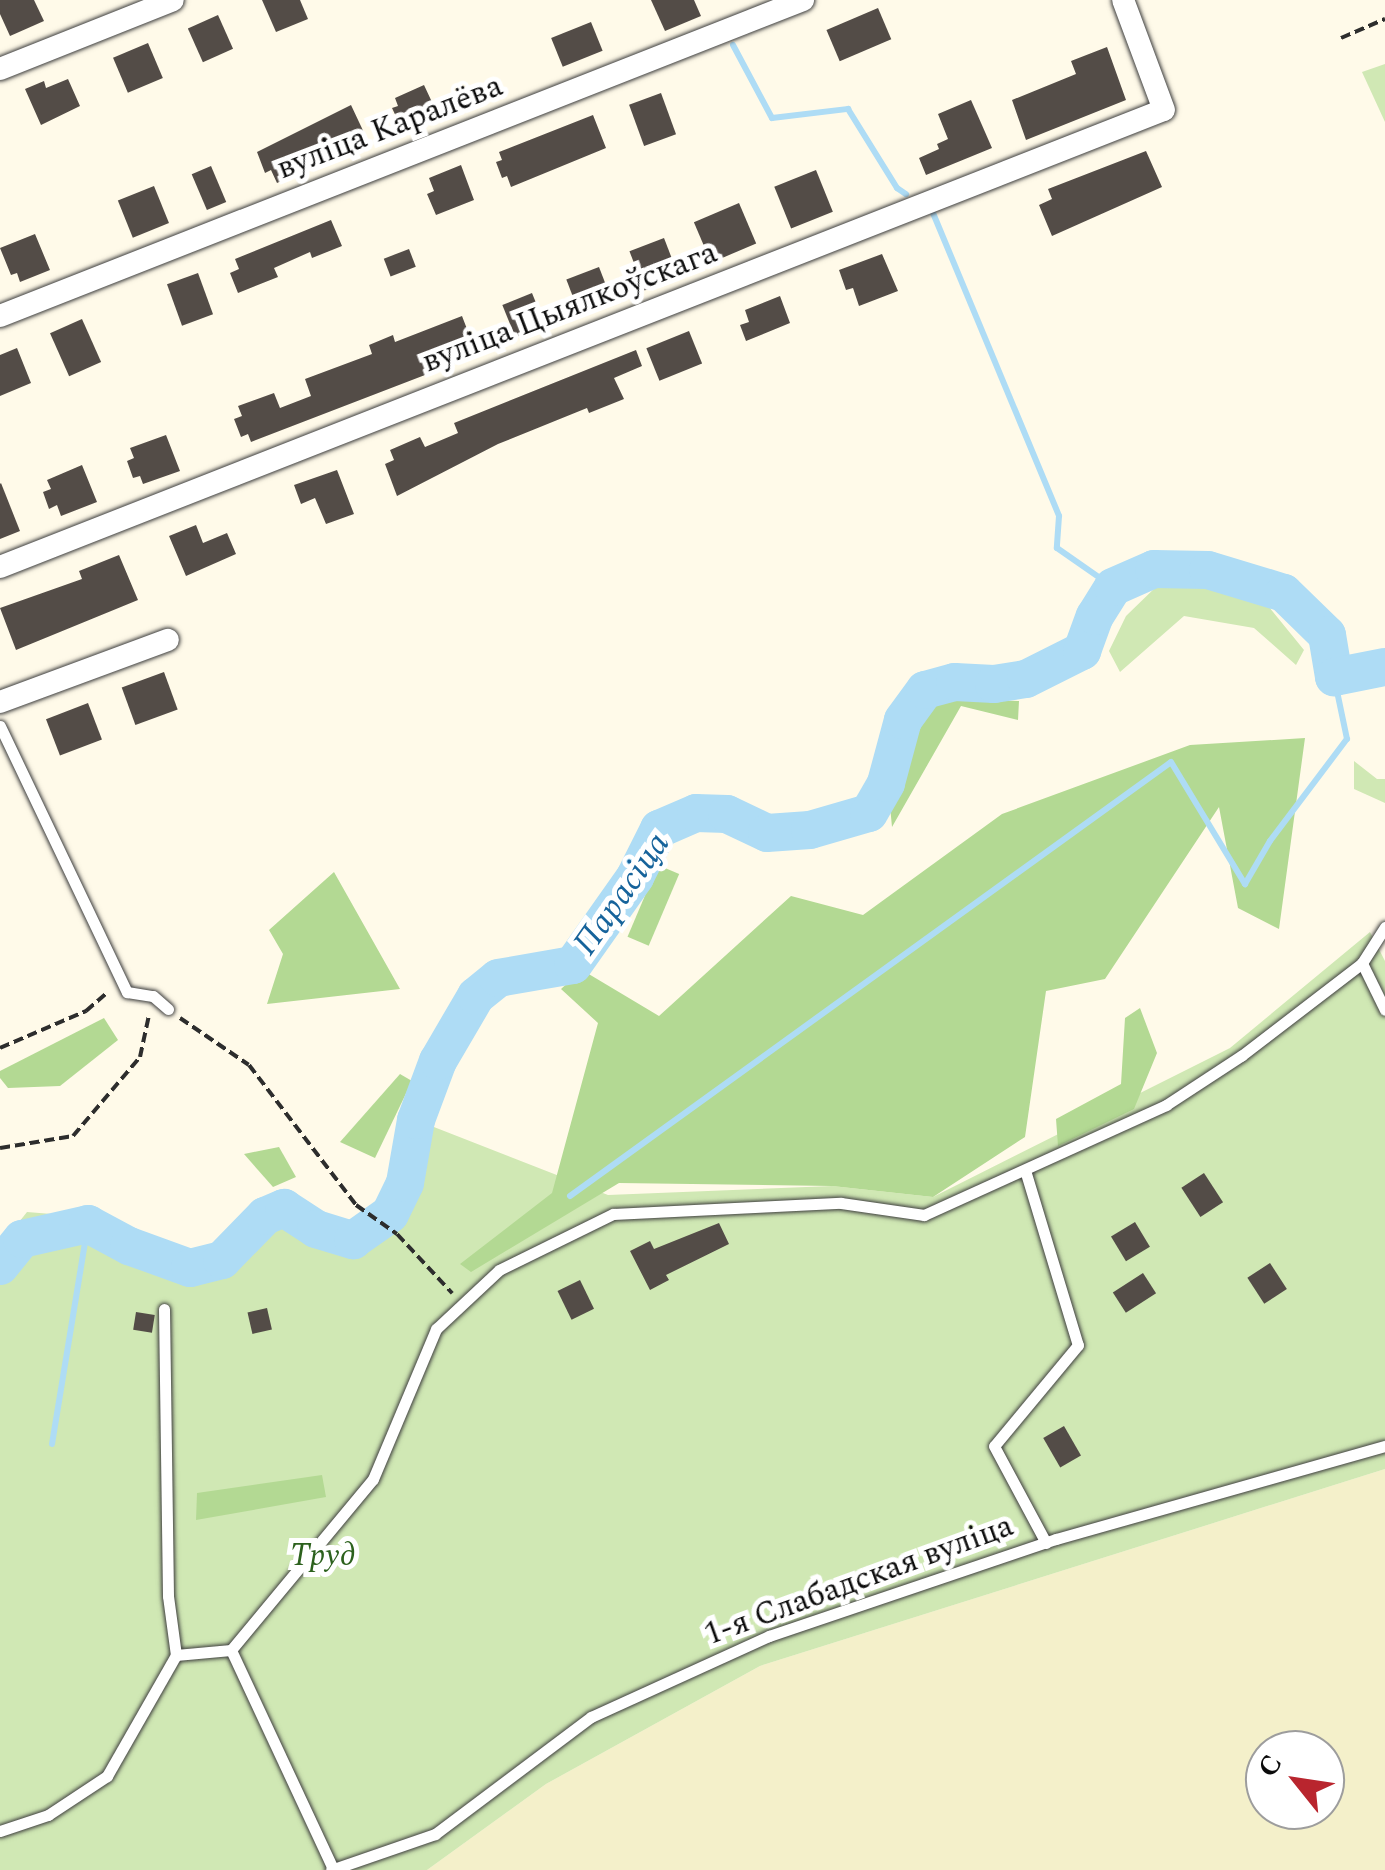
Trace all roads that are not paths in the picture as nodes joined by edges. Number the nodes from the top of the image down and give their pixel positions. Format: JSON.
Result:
{"nodes":[{"id":1,"x":173,"y":0,"type":"edge"},
{"id":2,"x":804,"y":0,"type":"edge"},
{"id":3,"x":1123,"y":0,"type":"edge"},
{"id":4,"x":0,"y":69,"type":"edge"},
{"id":5,"x":0,"y":316,"type":"edge"},
{"id":6,"x":0,"y":567,"type":"edge"},
{"id":7,"x":168,"y":640,"type":"dead end"},
{"id":8,"x":0,"y":702,"type":"edge"},
{"id":9,"x":0,"y":726,"type":"edge"},
{"id":10,"x":1385,"y":927,"type":"edge"},
{"id":11,"x":1362,"y":963,"type":"junction"},
{"id":12,"x":168,"y":1010,"type":"road end"},
{"id":13,"x":1385,"y":1010,"type":"edge"},
{"id":14,"x":1025,"y":1170,"type":"junction"},
{"id":15,"x":164,"y":1309,"type":"dead end"},
{"id":16,"x":1385,"y":1446,"type":"edge"},
{"id":17,"x":1046,"y":1542,"type":"junction"},
{"id":18,"x":231,"y":1650,"type":"junction"},
{"id":19,"x":176,"y":1656,"type":"junction"},
{"id":20,"x":0,"y":1832,"type":"edge"},
{"id":21,"x":332,"y":1870,"type":"edge"}],
"edges":[{"from":1,"to":4,"type":"street"},
{"from":2,"to":5,"type":"street","name":"вуліца Каралёва"},
{"from":3,"to":6,"type":"street","name":"вуліца Цыялкоўскага"},
{"from":7,"to":8,"type":"street"},
{"from":9,"to":12,"type":"lane"},
{"from":10,"to":11,"type":"lane"},
{"from":11,"to":13,"type":"lane"},
{"from":11,"to":14,"type":"lane"},
{"from":14,"to":17,"type":"lane"},
{"from":14,"to":18,"type":"lane"},
{"from":15,"to":19,"type":"lane"},
{"from":16,"to":17,"type":"lane","name":"1-я Слабадская вуліца"},
{"from":17,"to":21,"type":"lane","name":"1-я Слабадская вуліца"},
{"from":18,"to":19,"type":"lane"},
{"from":18,"to":21,"type":"lane"},
{"from":19,"to":20,"type":"lane"}]}
